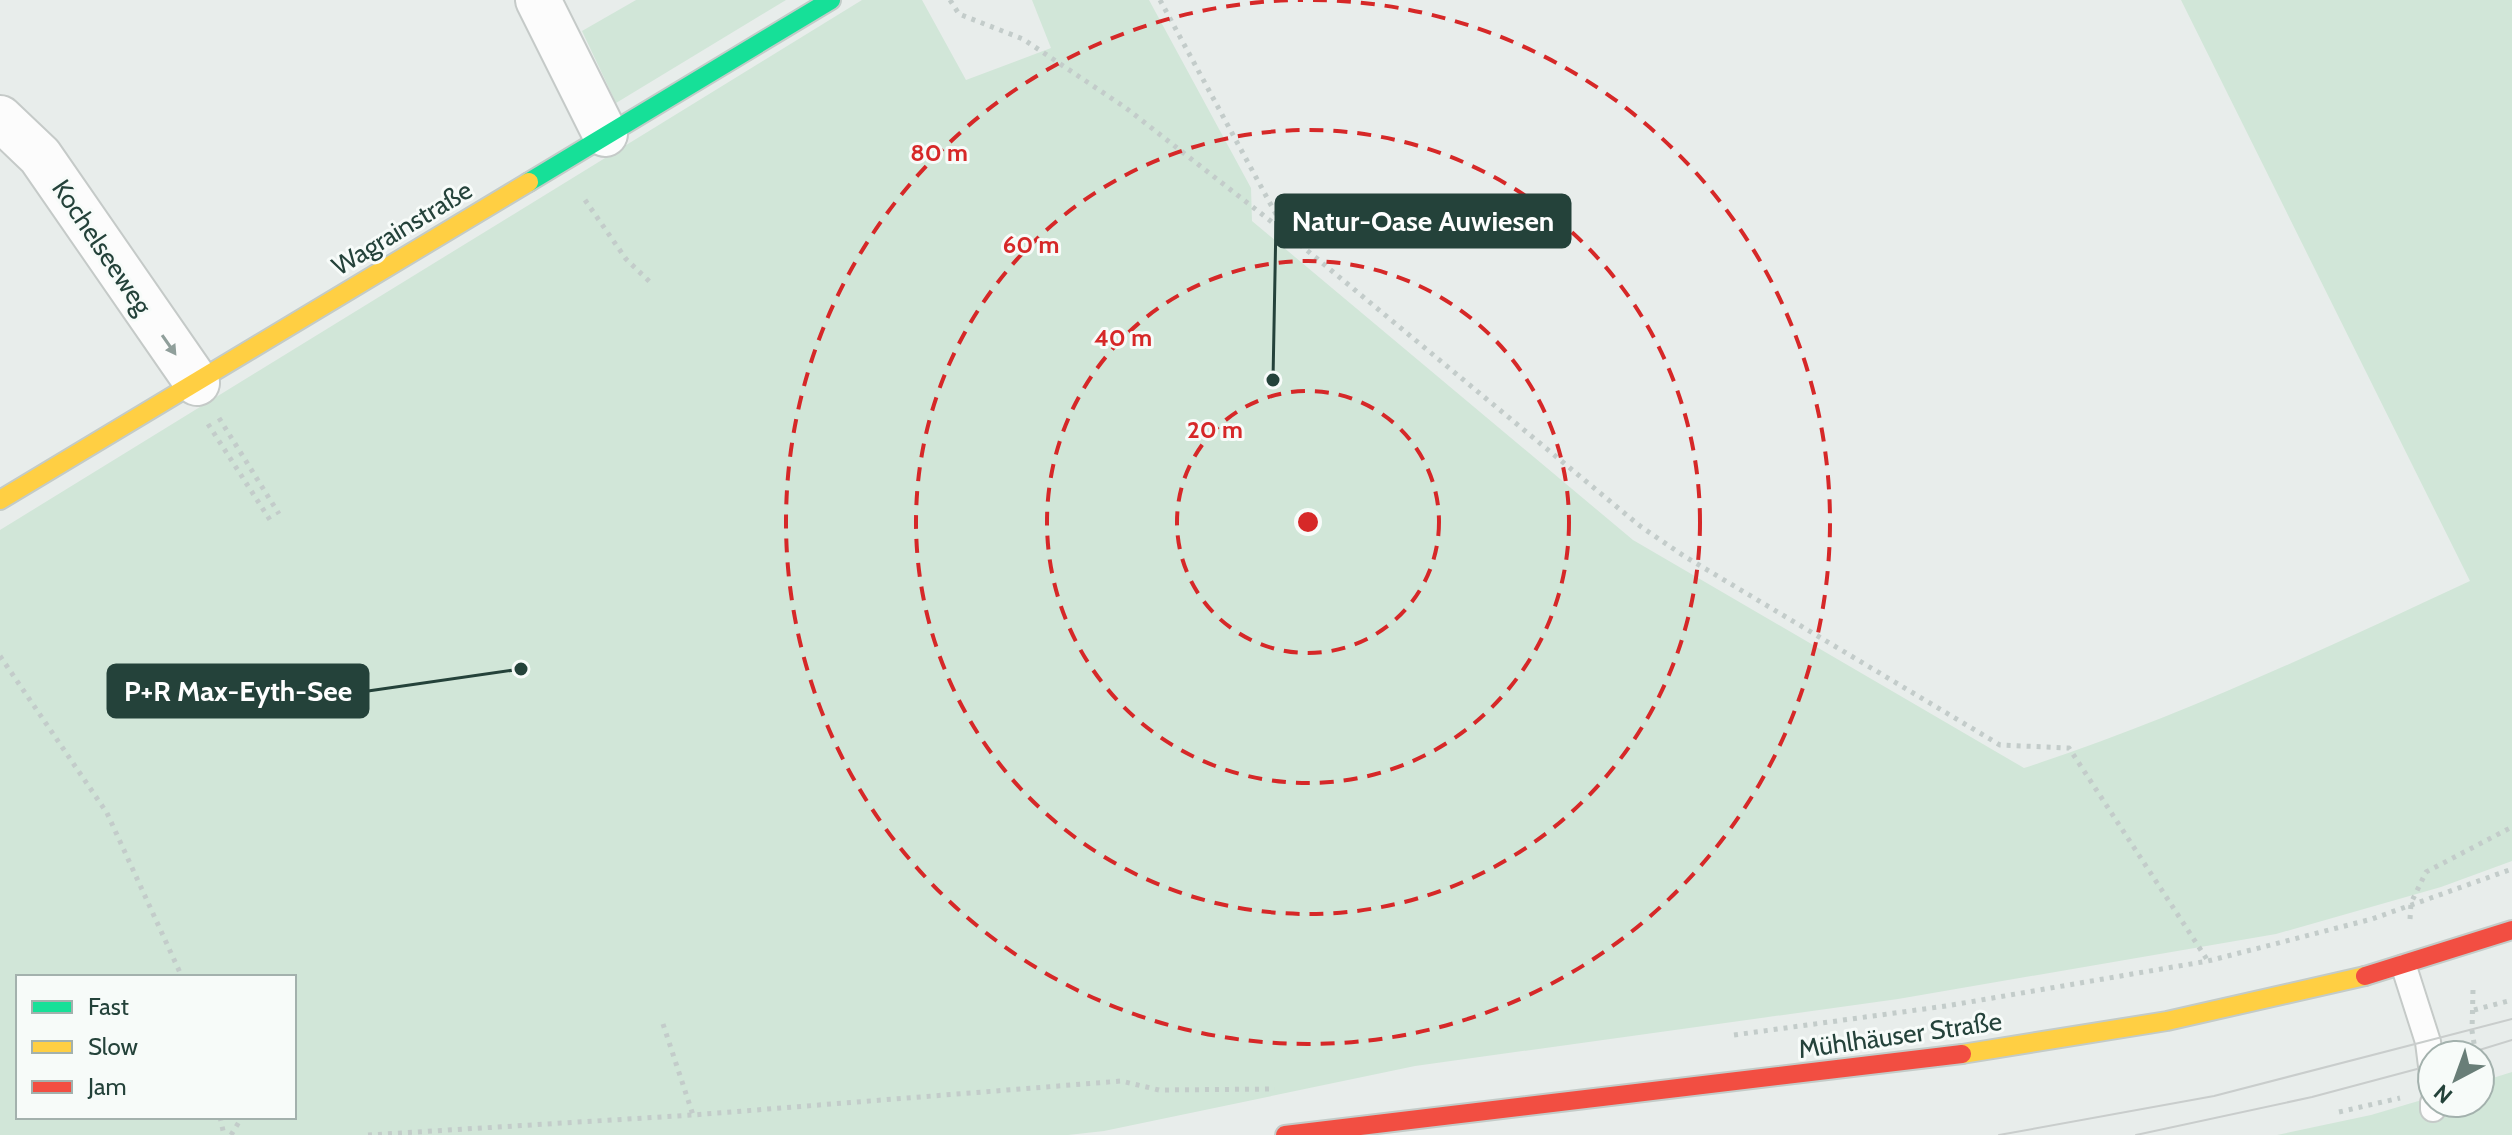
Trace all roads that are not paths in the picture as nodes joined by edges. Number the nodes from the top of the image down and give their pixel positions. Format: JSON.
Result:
{"nodes":[{"id":1,"x":538,"y":0,"type":"edge"},
{"id":2,"x":831,"y":0,"type":"edge"},
{"id":3,"x":0,"y":118,"type":"edge"},
{"id":4,"x":605,"y":134,"type":"junction"},
{"id":5,"x":191,"y":387,"type":"junction"},
{"id":6,"x":0,"y":500,"type":"edge"},
{"id":7,"x":2512,"y":930,"type":"edge"},
{"id":8,"x":2404,"y":967,"type":"junction"},
{"id":9,"x":2427,"y":1039,"type":"edge"},
{"id":10,"x":1285,"y":1135,"type":"edge"}],
"edges":[{"from":1,"to":4,"type":"street"},
{"from":2,"to":4,"type":"main road","name":"Wagrainstraße"},
{"from":3,"to":5,"type":"street","name":"Kochelseeweg","one_way":true},
{"from":4,"to":5,"type":"main road","name":"Wagrainstraße"},
{"from":5,"to":6,"type":"main road","name":"Wagrainstraße"},
{"from":7,"to":8,"type":"main road","name":"Mühlhäuser Straße"},
{"from":8,"to":9,"type":"lane"},
{"from":8,"to":10,"type":"main road","name":"Mühlhäuser Straße"}]}
